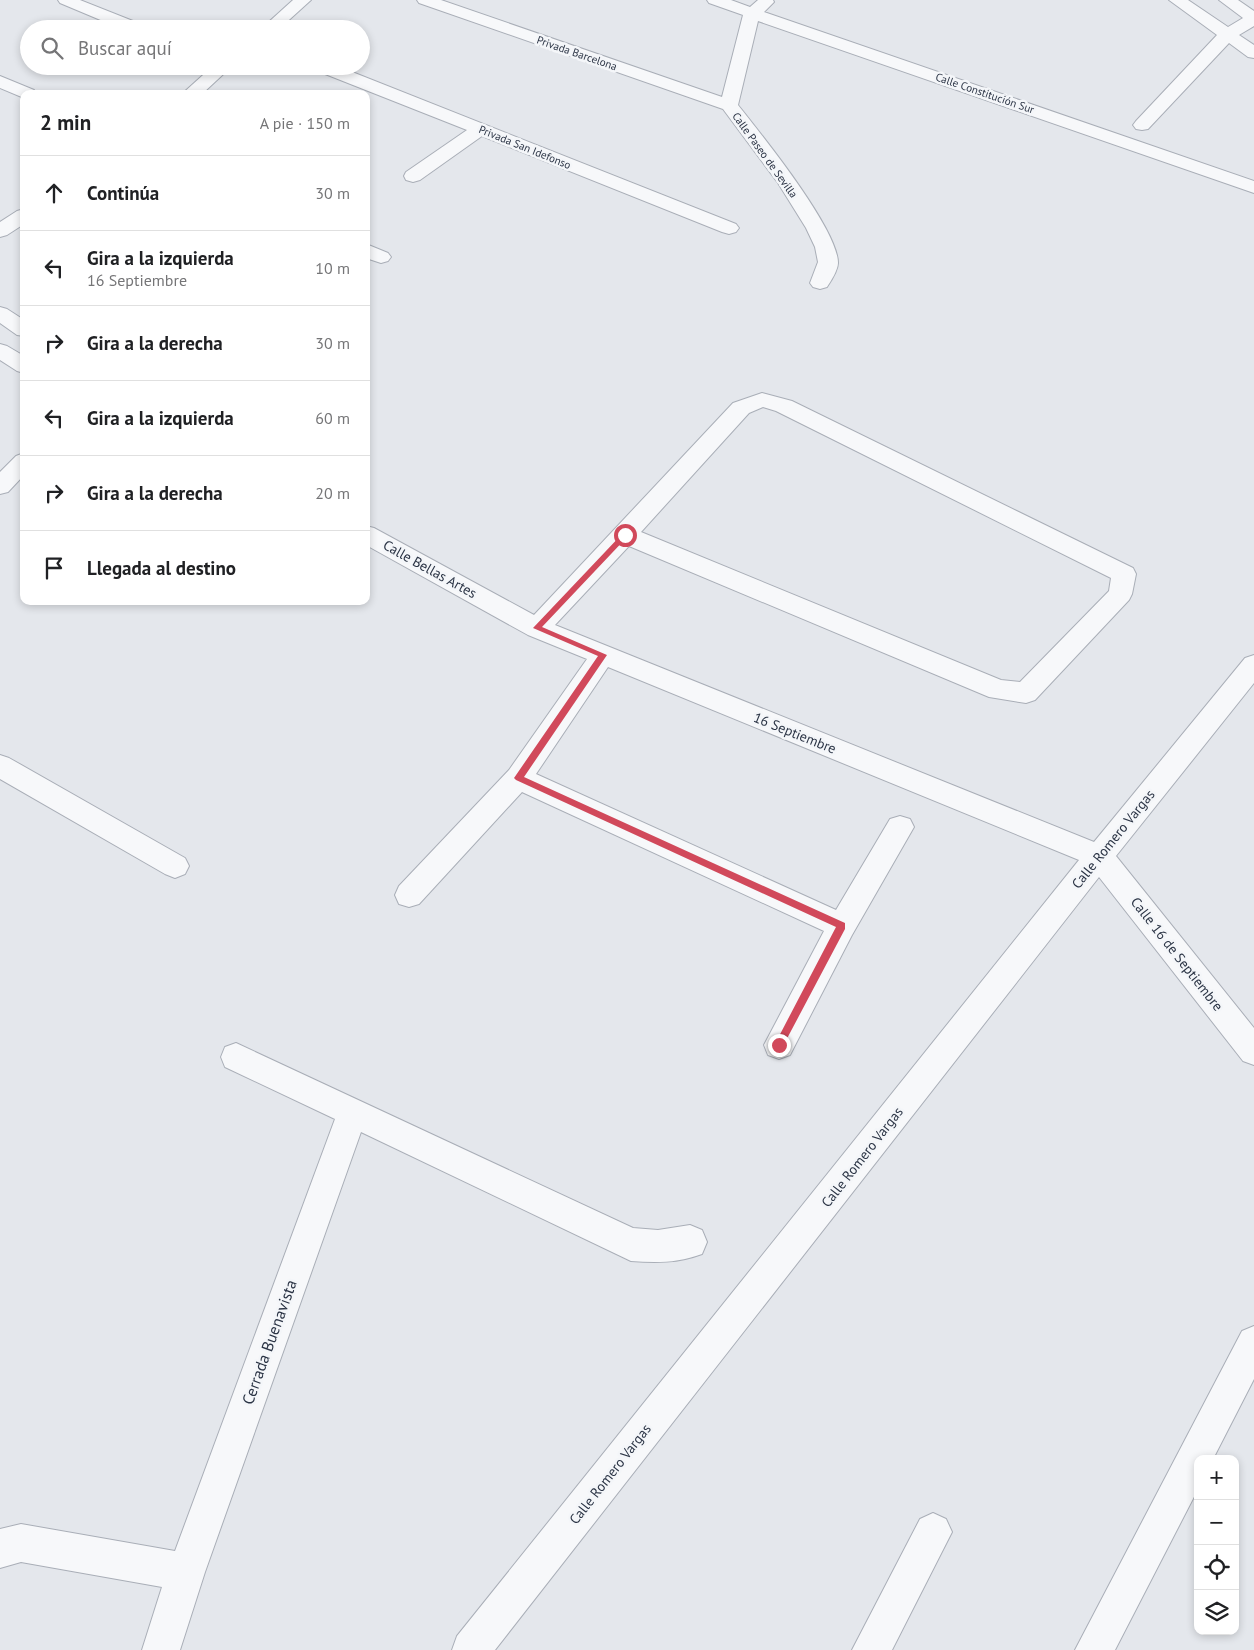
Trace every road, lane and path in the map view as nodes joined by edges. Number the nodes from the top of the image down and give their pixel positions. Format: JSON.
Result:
{"nodes":[{"id":1,"x":66,"y":0,"type":"edge"},
{"id":2,"x":303,"y":0,"type":"edge"},
{"id":3,"x":426,"y":0,"type":"edge"},
{"id":4,"x":715,"y":0,"type":"edge"},
{"id":5,"x":769,"y":0,"type":"edge"},
{"id":6,"x":1177,"y":0,"type":"edge"},
{"id":7,"x":1226,"y":0,"type":"edge"},
{"id":8,"x":752,"y":13,"type":"junction"},
{"id":9,"x":1254,"y":18,"type":"edge"},
{"id":10,"x":115,"y":20,"type":"edge"},
{"id":11,"x":280,"y":20,"type":"edge"},
{"id":12,"x":1227,"y":35,"type":"junction"},
{"id":13,"x":1254,"y":53,"type":"edge"},
{"id":14,"x":213,"y":75,"type":"edge"},
{"id":15,"x":342,"y":75,"type":"edge"},
{"id":16,"x":0,"y":81,"type":"edge"},
{"id":17,"x":364,"y":84,"type":"junction"},
{"id":18,"x":20,"y":90,"type":"edge"},
{"id":19,"x":196,"y":90,"type":"edge"},
{"id":20,"x":354,"y":90,"type":"edge"},
{"id":21,"x":729,"y":105,"type":"junction"},
{"id":22,"x":1142,"y":125,"type":"dead end"},
{"id":23,"x":480,"y":129,"type":"junction"},
{"id":24,"x":413,"y":176,"type":"dead end"},
{"id":25,"x":1254,"y":187,"type":"edge"},
{"id":26,"x":20,"y":218,"type":"edge"},
{"id":27,"x":729,"y":228,"type":"dead end"},
{"id":28,"x":0,"y":231,"type":"edge"},
{"id":29,"x":820,"y":283,"type":"dead end"},
{"id":30,"x":0,"y":313,"type":"edge"},
{"id":31,"x":20,"y":327,"type":"edge"},
{"id":32,"x":0,"y":350,"type":"edge"},
{"id":33,"x":20,"y":363,"type":"edge"},
{"id":34,"x":20,"y":465,"type":"edge"},
{"id":35,"x":0,"y":486,"type":"edge"},
{"id":36,"x":625,"y":535,"type":"junction"},
{"id":37,"x":370,"y":536,"type":"edge"},
{"id":38,"x":493,"y":604,"type":"joint"},
{"id":39,"x":537,"y":628,"type":"junction"},
{"id":40,"x":603,"y":655,"type":"junction"},
{"id":41,"x":1254,"y":665,"type":"edge"},
{"id":42,"x":0,"y":766,"type":"edge"},
{"id":43,"x":518,"y":778,"type":"junction"},
{"id":44,"x":900,"y":827,"type":"dead end"},
{"id":45,"x":1099,"y":856,"type":"junction"},
{"id":46,"x":175,"y":866,"type":"dead end"},
{"id":47,"x":409,"y":895,"type":"dead end"},
{"id":48,"x":842,"y":926,"type":"junction"},
{"id":49,"x":779,"y":1045,"type":"dead end"},
{"id":50,"x":1254,"y":1051,"type":"edge"},
{"id":51,"x":236,"y":1057,"type":"dead end"},
{"id":52,"x":352,"y":1112,"type":"junction"},
{"id":53,"x":690,"y":1242,"type":"dead end"},
{"id":54,"x":1254,"y":1343,"type":"edge"},
{"id":55,"x":933,"y":1532,"type":"dead end"},
{"id":56,"x":0,"y":1549,"type":"edge"},
{"id":57,"x":186,"y":1572,"type":"junction"},
{"id":58,"x":161,"y":1650,"type":"edge"},
{"id":59,"x":471,"y":1650,"type":"edge"},
{"id":60,"x":871,"y":1650,"type":"edge"},
{"id":61,"x":1094,"y":1650,"type":"edge"}],
"edges":[{"from":1,"to":10,"type":"street"},
{"from":2,"to":11,"type":"street"},
{"from":3,"to":21,"type":"street","name":"Privada Barcelona"},
{"from":4,"to":8,"type":"street","name":"Calle Constitución Sur"},
{"from":5,"to":8,"type":"street"},
{"from":6,"to":12,"type":"street"},
{"from":7,"to":9,"type":"street"},
{"from":8,"to":21,"type":"street","name":"Calle Paseo de Sevilla"},
{"from":8,"to":25,"type":"street","name":"Calle Constitución Sur"},
{"from":9,"to":12,"type":"street"},
{"from":12,"to":13,"type":"street"},
{"from":12,"to":22,"type":"street"},
{"from":14,"to":19,"type":"street"},
{"from":15,"to":17,"type":"street","name":"Privada San Idefonso"},
{"from":16,"to":18,"type":"street"},
{"from":17,"to":20,"type":"street"},
{"from":17,"to":23,"type":"street","name":"Privada San Idefonso"},
{"from":21,"to":29,"type":"street","name":"Calle Paseo de Sevilla"},
{"from":23,"to":24,"type":"street"},
{"from":23,"to":27,"type":"street","name":"Privada San Idefonso"},
{"from":26,"to":28,"type":"street"},
{"from":30,"to":31,"type":"street"},
{"from":32,"to":33,"type":"street"},
{"from":34,"to":35,"type":"street"},
{"from":36,"to":36,"type":"street"},
{"from":36,"to":39,"type":"street"},
{"from":37,"to":38,"type":"street","name":"Calle Bellas Artes"},
{"from":38,"to":39,"type":"street","name":"16 Septiembre"},
{"from":39,"to":40,"type":"street","name":"16 Septiembre"},
{"from":40,"to":43,"type":"street"},
{"from":40,"to":45,"type":"street","name":"16 Septiembre"},
{"from":41,"to":45,"type":"street","name":"Calle Romero Vargas"},
{"from":42,"to":46,"type":"street"},
{"from":43,"to":47,"type":"street"},
{"from":43,"to":48,"type":"street"},
{"from":44,"to":48,"type":"street"},
{"from":45,"to":50,"type":"street","name":"Calle 16 de Septiembre"},
{"from":45,"to":59,"type":"street","name":"Calle Romero Vargas"},
{"from":48,"to":49,"type":"street"},
{"from":51,"to":52,"type":"street"},
{"from":52,"to":53,"type":"street"},
{"from":52,"to":57,"type":"street","name":"Cerrada Buenavista"},
{"from":54,"to":61,"type":"street"},
{"from":55,"to":60,"type":"street"},
{"from":56,"to":57,"type":"street"},
{"from":57,"to":58,"type":"street","name":"Cerrada Buenavista"}]}
